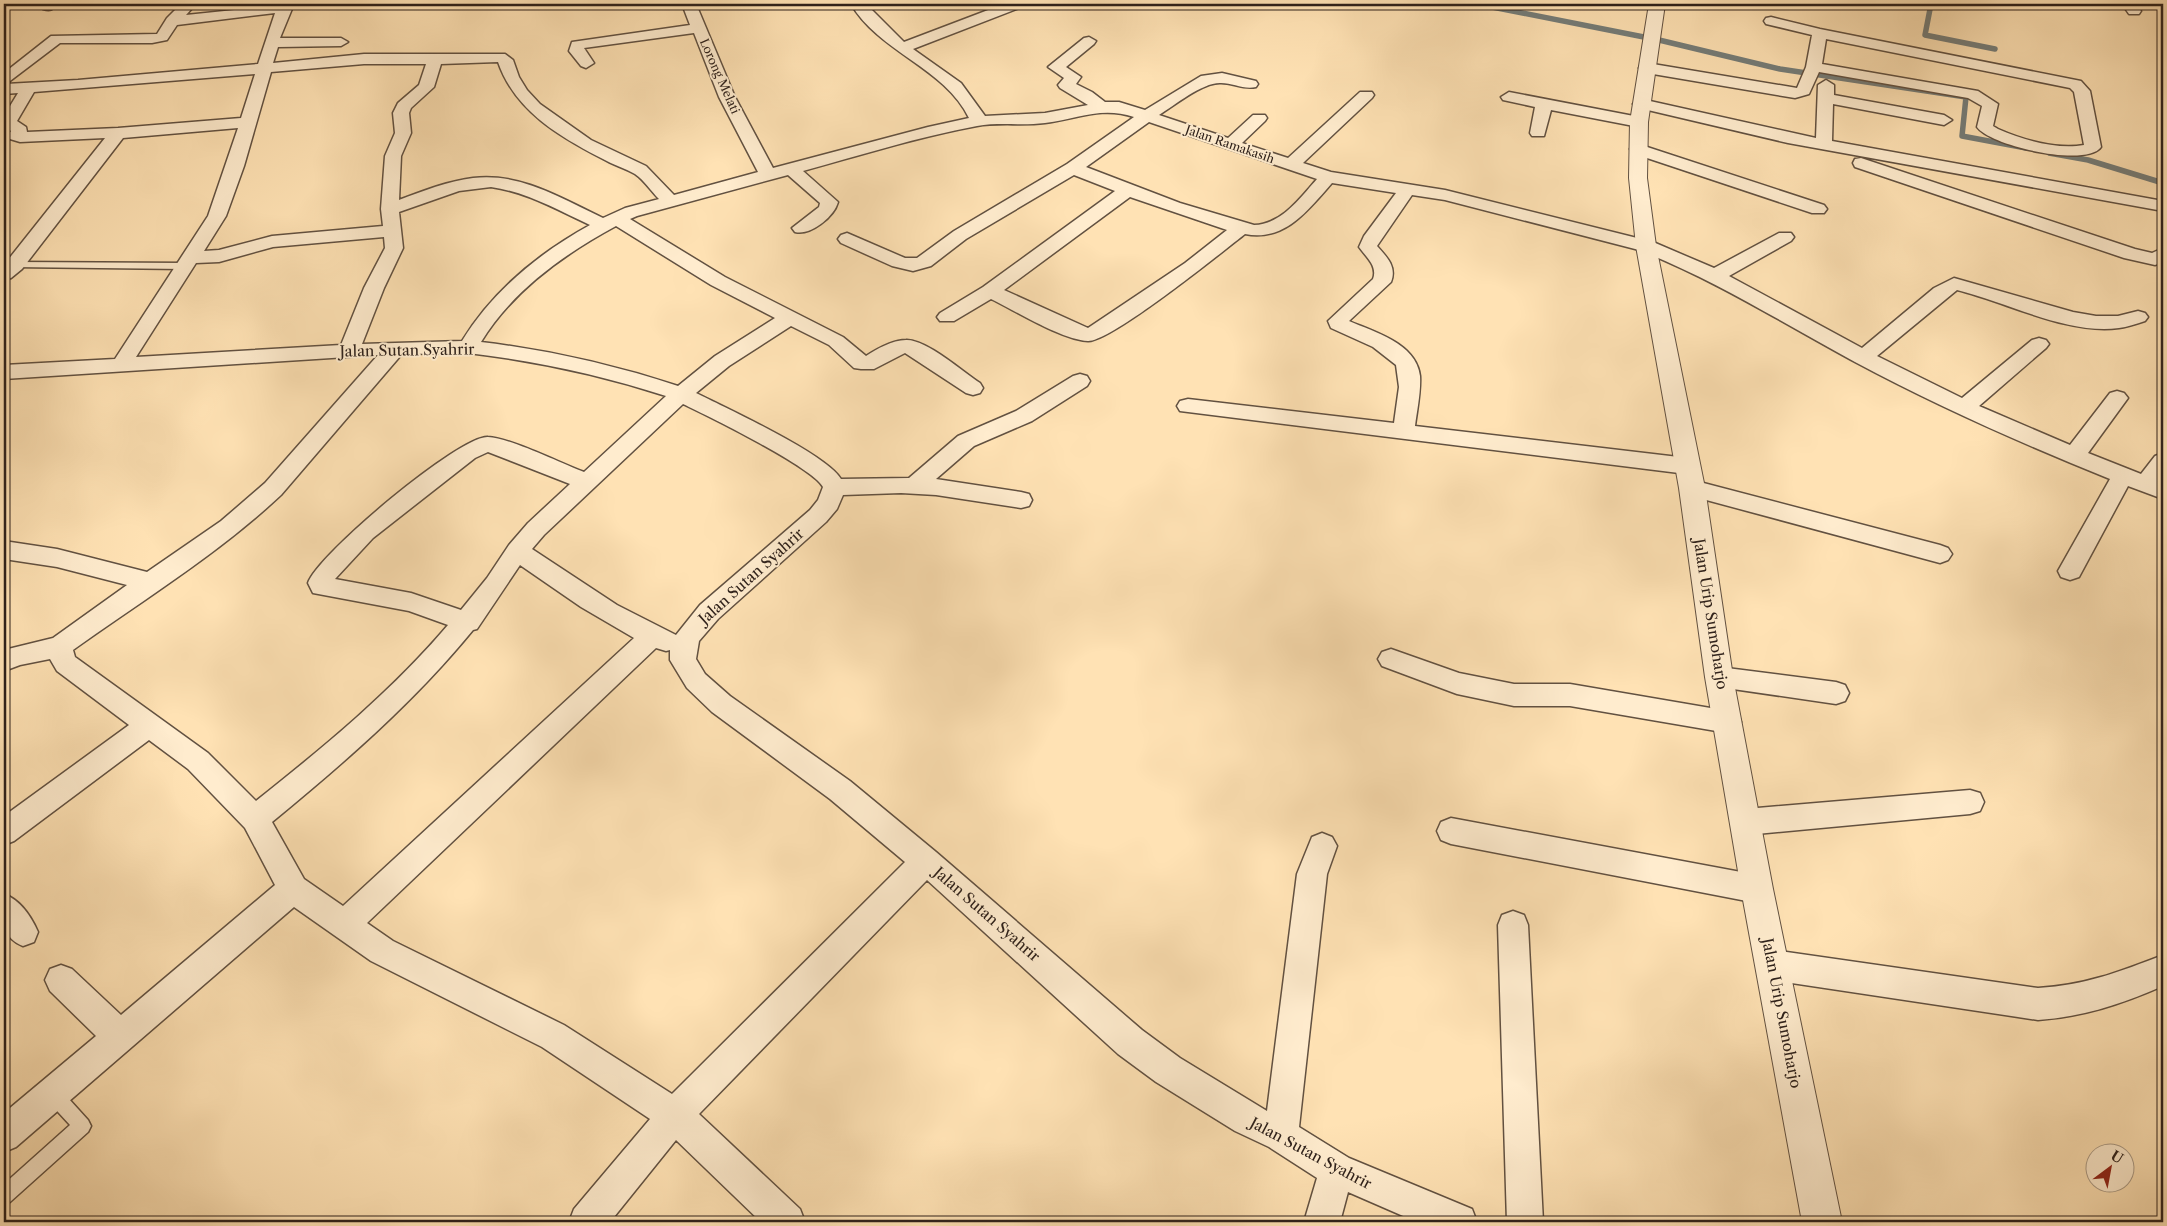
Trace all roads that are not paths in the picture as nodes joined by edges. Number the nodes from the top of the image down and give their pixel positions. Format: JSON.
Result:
{"nodes":[{"id":1,"x":189,"y":4,"type":"edge"},
{"id":2,"x":689,"y":4,"type":"edge"},
{"id":3,"x":858,"y":4,"type":"edge"},
{"id":4,"x":1656,"y":4,"type":"edge"},
{"id":5,"x":1014,"y":5,"type":"dead end"},
{"id":6,"x":286,"y":6,"type":"edge"},
{"id":7,"x":172,"y":21,"type":"junction"},
{"id":8,"x":1771,"y":21,"type":"dead end"},
{"id":9,"x":700,"y":28,"type":"junction"},
{"id":10,"x":1820,"y":33,"type":"junction"},
{"id":11,"x":1089,"y":41,"type":"dead end"},
{"id":12,"x":342,"y":42,"type":"dead end"},
{"id":13,"x":271,"y":43,"type":"junction"},
{"id":14,"x":902,"y":48,"type":"junction"},
{"id":15,"x":435,"y":60,"type":"junction"},
{"id":16,"x":586,"y":62,"type":"dead end"},
{"id":17,"x":263,"y":67,"type":"junction"},
{"id":18,"x":1647,"y":68,"type":"junction"},
{"id":19,"x":1812,"y":72,"type":"junction"},
{"id":20,"x":4,"y":80,"type":"edge"},
{"id":21,"x":1250,"y":84,"type":"dead end"},
{"id":22,"x":30,"y":88,"type":"junction"},
{"id":23,"x":4,"y":89,"type":"edge"},
{"id":24,"x":1366,"y":95,"type":"dead end"},
{"id":25,"x":1509,"y":97,"type":"dead end"},
{"id":26,"x":1544,"y":104,"type":"junction"},
{"id":27,"x":1641,"y":104,"type":"junction"},
{"id":28,"x":1101,"y":107,"type":"junction"},
{"id":29,"x":1147,"y":116,"type":"junction"},
{"id":30,"x":1259,"y":118,"type":"dead end"},
{"id":31,"x":1944,"y":120,"type":"dead end"},
{"id":32,"x":979,"y":121,"type":"junction"},
{"id":33,"x":248,"y":122,"type":"junction"},
{"id":34,"x":1639,"y":122,"type":"junction"},
{"id":35,"x":118,"y":133,"type":"junction"},
{"id":36,"x":1538,"y":133,"type":"dead end"},
{"id":37,"x":1788,"y":138,"type":"junction"},
{"id":38,"x":1231,"y":144,"type":"junction"},
{"id":39,"x":1824,"y":144,"type":"junction"},
{"id":40,"x":1638,"y":149,"type":"junction"},
{"id":41,"x":1291,"y":165,"type":"junction"},
{"id":42,"x":790,"y":168,"type":"junction"},
{"id":43,"x":1073,"y":168,"type":"junction"},
{"id":44,"x":767,"y":174,"type":"junction"},
{"id":45,"x":1328,"y":177,"type":"junction"},
{"id":46,"x":1408,"y":188,"type":"junction"},
{"id":47,"x":1129,"y":189,"type":"junction"},
{"id":48,"x":669,"y":200,"type":"junction"},
{"id":49,"x":2163,"y":206,"type":"edge"},
{"id":50,"x":1818,"y":208,"type":"dead end"},
{"id":51,"x":390,"y":209,"type":"junction"},
{"id":52,"x":609,"y":222,"type":"junction"},
{"id":53,"x":801,"y":228,"type":"dead end"},
{"id":54,"x":1240,"y":229,"type":"junction"},
{"id":55,"x":394,"y":231,"type":"junction"},
{"id":56,"x":1786,"y":237,"type":"dead end"},
{"id":57,"x":847,"y":240,"type":"dead end"},
{"id":58,"x":1646,"y":246,"type":"junction"},
{"id":59,"x":2163,"y":254,"type":"edge"},
{"id":60,"x":188,"y":262,"type":"junction"},
{"id":61,"x":9,"y":269,"type":"edge"},
{"id":62,"x":1714,"y":276,"type":"junction"},
{"id":63,"x":990,"y":291,"type":"junction"},
{"id":64,"x":947,"y":317,"type":"dead end"},
{"id":65,"x":2138,"y":317,"type":"dead end"},
{"id":66,"x":789,"y":318,"type":"junction"},
{"id":67,"x":2039,"y":344,"type":"dead end"},
{"id":68,"x":468,"y":347,"type":"junction"},
{"id":69,"x":396,"y":348,"type":"junction"},
{"id":70,"x":349,"y":351,"type":"junction"},
{"id":71,"x":1864,"y":357,"type":"junction"},
{"id":72,"x":122,"y":364,"type":"junction"},
{"id":73,"x":4,"y":372,"type":"edge"},
{"id":74,"x":1080,"y":380,"type":"dead end"},
{"id":75,"x":973,"y":388,"type":"dead end"},
{"id":76,"x":680,"y":394,"type":"junction"},
{"id":77,"x":2117,"y":398,"type":"dead end"},
{"id":78,"x":1188,"y":406,"type":"dead end"},
{"id":79,"x":1965,"y":407,"type":"junction"},
{"id":80,"x":1404,"y":431,"type":"junction"},
{"id":81,"x":2074,"y":456,"type":"junction"},
{"id":82,"x":2163,"y":461,"type":"edge"},
{"id":83,"x":2123,"y":475,"type":"junction"},
{"id":84,"x":1690,"y":477,"type":"junction"},
{"id":85,"x":587,"y":482,"type":"junction"},
{"id":86,"x":914,"y":486,"type":"junction"},
{"id":87,"x":834,"y":487,"type":"junction"},
{"id":88,"x":2154,"y":487,"type":"edge"},
{"id":89,"x":1021,"y":500,"type":"dead end"},
{"id":90,"x":4,"y":550,"type":"edge"},
{"id":91,"x":517,"y":551,"type":"junction"},
{"id":92,"x":1940,"y":554,"type":"dead end"},
{"id":93,"x":2070,"y":571,"type":"dead end"},
{"id":94,"x":150,"y":582,"type":"junction"},
{"id":95,"x":468,"y":622,"type":"junction"},
{"id":96,"x":652,"y":636,"type":"junction"},
{"id":97,"x":61,"y":647,"type":"junction"},
{"id":98,"x":683,"y":648,"type":"junction"},
{"id":99,"x":1391,"y":659,"type":"dead end"},
{"id":100,"x":4,"y":661,"type":"edge"},
{"id":101,"x":1719,"y":677,"type":"junction"},
{"id":102,"x":1836,"y":693,"type":"dead end"},
{"id":103,"x":1728,"y":722,"type":"junction"},
{"id":104,"x":150,"y":724,"type":"junction"},
{"id":105,"x":1970,"y":802,"type":"dead end"},
{"id":106,"x":255,"y":819,"type":"junction"},
{"id":107,"x":1746,"y":822,"type":"junction"},
{"id":108,"x":1451,"y":830,"type":"dead end"},
{"id":109,"x":4,"y":832,"type":"edge"},
{"id":110,"x":1322,"y":846,"type":"dead end"},
{"id":111,"x":926,"y":861,"type":"junction"},
{"id":112,"x":293,"y":889,"type":"junction"},
{"id":113,"x":1758,"y":889,"type":"junction"},
{"id":114,"x":4,"y":908,"type":"edge"},
{"id":115,"x":345,"y":924,"type":"junction"},
{"id":116,"x":1513,"y":925,"type":"dead end"},
{"id":117,"x":23,"y":932,"type":"dead end"},
{"id":118,"x":1772,"y":965,"type":"junction"},
{"id":119,"x":2163,"y":970,"type":"edge"},
{"id":120,"x":61,"y":980,"type":"dead end"},
{"id":121,"x":121,"y":1037,"type":"junction"},
{"id":122,"x":53,"y":1094,"type":"junction"},
{"id":123,"x":675,"y":1115,"type":"junction"},
{"id":124,"x":4,"y":1136,"type":"edge"},
{"id":125,"x":1281,"y":1136,"type":"junction"},
{"id":126,"x":1338,"y":1170,"type":"junction"},
{"id":127,"x":4,"y":1196,"type":"edge"},
{"id":128,"x":1412,"y":1213,"type":"edge"},
{"id":129,"x":587,"y":1222,"type":"edge"},
{"id":130,"x":787,"y":1222,"type":"edge"},
{"id":131,"x":1322,"y":1222,"type":"edge"},
{"id":132,"x":1459,"y":1222,"type":"edge"},
{"id":133,"x":1525,"y":1222,"type":"edge"},
{"id":134,"x":1822,"y":1222,"type":"edge"}],
"edges":[{"from":1,"to":7,"type":"street"},
{"from":2,"to":9,"type":"street","name":"Lorong Melati"},
{"from":3,"to":14,"type":"street"},
{"from":4,"to":18,"type":"street","name":"Jalan Urip Sumoharjo"},
{"from":5,"to":14,"type":"street"},
{"from":6,"to":7,"type":"street"},
{"from":6,"to":13,"type":"street"},
{"from":7,"to":20,"type":"street"},
{"from":8,"to":10,"type":"street"},
{"from":9,"to":16,"type":"street"},
{"from":9,"to":44,"type":"street","name":"Lorong Melati"},
{"from":10,"to":19,"type":"street"},
{"from":10,"to":19,"type":"street"},
{"from":11,"to":28,"type":"street"},
{"from":12,"to":13,"type":"street"},
{"from":13,"to":17,"type":"street"},
{"from":14,"to":32,"type":"street"},
{"from":15,"to":17,"type":"street"},
{"from":15,"to":48,"type":"street"},
{"from":15,"to":51,"type":"street"},
{"from":17,"to":22,"type":"street"},
{"from":17,"to":33,"type":"street"},
{"from":18,"to":19,"type":"street"},
{"from":18,"to":27,"type":"street","name":"Jalan Urip Sumoharjo"},
{"from":21,"to":29,"type":"street"},
{"from":22,"to":23,"type":"street"},
{"from":22,"to":35,"type":"street"},
{"from":24,"to":41,"type":"street"},
{"from":25,"to":26,"type":"street"},
{"from":26,"to":34,"type":"street"},
{"from":26,"to":36,"type":"street"},
{"from":27,"to":34,"type":"street","name":"Jalan Urip Sumoharjo"},
{"from":27,"to":37,"type":"street"},
{"from":28,"to":29,"type":"street","name":"Jalan Ramakasih"},
{"from":28,"to":32,"type":"street","name":"Jalan Ramakasih"},
{"from":29,"to":38,"type":"street","name":"Jalan Ramakasih"},
{"from":29,"to":43,"type":"street"},
{"from":30,"to":38,"type":"street"},
{"from":31,"to":39,"type":"street"},
{"from":32,"to":42,"type":"street","name":"Jalan Ramakasih"},
{"from":33,"to":35,"type":"street"},
{"from":33,"to":60,"type":"street"},
{"from":34,"to":40,"type":"street","name":"Jalan Urip Sumoharjo"},
{"from":35,"to":61,"type":"street"},
{"from":37,"to":39,"type":"street"},
{"from":37,"to":59,"type":"street"},
{"from":38,"to":41,"type":"street","name":"Jalan Ramakasih"},
{"from":39,"to":49,"type":"street"},
{"from":40,"to":50,"type":"street"},
{"from":40,"to":58,"type":"street","name":"Jalan Urip Sumoharjo"},
{"from":41,"to":45,"type":"street","name":"Jalan Ramakasih"},
{"from":42,"to":44,"type":"street","name":"Jalan Ramakasih"},
{"from":42,"to":53,"type":"street"},
{"from":43,"to":47,"type":"street"},
{"from":43,"to":57,"type":"street"},
{"from":44,"to":48,"type":"street","name":"Jalan Ramakasih"},
{"from":45,"to":46,"type":"street","name":"Jalan Ramakasih"},
{"from":45,"to":54,"type":"street"},
{"from":46,"to":58,"type":"street","name":"Jalan Ramakasih"},
{"from":46,"to":80,"type":"street"},
{"from":47,"to":54,"type":"street"},
{"from":47,"to":63,"type":"street"},
{"from":48,"to":52,"type":"street","name":"Jalan Ramakasih"},
{"from":51,"to":52,"type":"street"},
{"from":51,"to":55,"type":"street"},
{"from":52,"to":66,"type":"street"},
{"from":52,"to":68,"type":"street","name":"Jalan Ramakasih"},
{"from":54,"to":63,"type":"street"},
{"from":55,"to":60,"type":"street"},
{"from":55,"to":70,"type":"street"},
{"from":56,"to":62,"type":"street"},
{"from":58,"to":62,"type":"street","name":"Jalan Ramakasih"},
{"from":58,"to":84,"type":"street","name":"Jalan Urip Sumoharjo"},
{"from":60,"to":61,"type":"lane"},
{"from":60,"to":72,"type":"street"},
{"from":62,"to":71,"type":"street","name":"Jalan Ramakasih"},
{"from":63,"to":64,"type":"street"},
{"from":65,"to":71,"type":"street"},
{"from":66,"to":75,"type":"street"},
{"from":66,"to":76,"type":"street"},
{"from":67,"to":79,"type":"street"},
{"from":68,"to":69,"type":"street","name":"Jalan Sutan Syahrir"},
{"from":68,"to":76,"type":"street","name":"Jalan Sutan Syahrir"},
{"from":69,"to":70,"type":"street","name":"Jalan Sutan Syahrir"},
{"from":69,"to":94,"type":"street"},
{"from":70,"to":72,"type":"street","name":"Jalan Sutan Syahrir"},
{"from":71,"to":79,"type":"street","name":"Jalan Ramakasih"},
{"from":72,"to":73,"type":"street","name":"Jalan Sutan Syahrir"},
{"from":74,"to":86,"type":"street"},
{"from":76,"to":85,"type":"street"},
{"from":76,"to":87,"type":"street","name":"Jalan Sutan Syahrir"},
{"from":77,"to":81,"type":"street"},
{"from":78,"to":80,"type":"street"},
{"from":79,"to":81,"type":"street","name":"Jalan Ramakasih"},
{"from":80,"to":84,"type":"street"},
{"from":81,"to":83,"type":"street","name":"Jalan Ramakasih"},
{"from":82,"to":88,"type":"street"},
{"from":83,"to":88,"type":"street","name":"Jalan Ramakasih"},
{"from":83,"to":93,"type":"street"},
{"from":84,"to":92,"type":"street"},
{"from":84,"to":101,"type":"street","name":"Jalan Urip Sumoharjo"},
{"from":85,"to":91,"type":"street"},
{"from":85,"to":95,"type":"street"},
{"from":86,"to":87,"type":"street"},
{"from":86,"to":89,"type":"street"},
{"from":87,"to":98,"type":"street","name":"Jalan Sutan Syahrir"},
{"from":90,"to":94,"type":"street"},
{"from":91,"to":95,"type":"street"},
{"from":91,"to":96,"type":"street"},
{"from":94,"to":97,"type":"street"},
{"from":95,"to":106,"type":"street"},
{"from":96,"to":98,"type":"street"},
{"from":96,"to":115,"type":"street"},
{"from":97,"to":100,"type":"street"},
{"from":97,"to":104,"type":"street"},
{"from":98,"to":111,"type":"street","name":"Jalan Sutan Syahrir"},
{"from":99,"to":103,"type":"street"},
{"from":101,"to":102,"type":"street"},
{"from":101,"to":103,"type":"street","name":"Jalan Urip Sumoharjo"},
{"from":103,"to":107,"type":"street","name":"Jalan Urip Sumoharjo"},
{"from":104,"to":106,"type":"street"},
{"from":104,"to":109,"type":"street"},
{"from":105,"to":107,"type":"street"},
{"from":106,"to":112,"type":"street"},
{"from":107,"to":113,"type":"street","name":"Jalan Urip Sumoharjo"},
{"from":108,"to":113,"type":"street"},
{"from":110,"to":125,"type":"street"},
{"from":111,"to":123,"type":"street"},
{"from":111,"to":125,"type":"street","name":"Jalan Sutan Syahrir"},
{"from":112,"to":115,"type":"street"},
{"from":112,"to":121,"type":"street"},
{"from":113,"to":118,"type":"street","name":"Jalan Urip Sumoharjo"},
{"from":114,"to":117,"type":"street"},
{"from":115,"to":123,"type":"street"},
{"from":116,"to":133,"type":"street"},
{"from":118,"to":119,"type":"street"},
{"from":118,"to":134,"type":"street","name":"Jalan Urip Sumoharjo"},
{"from":120,"to":121,"type":"street"},
{"from":121,"to":122,"type":"street"},
{"from":122,"to":124,"type":"street"},
{"from":122,"to":127,"type":"lane"},
{"from":123,"to":129,"type":"street"},
{"from":123,"to":130,"type":"street"},
{"from":125,"to":126,"type":"street","name":"Jalan Sutan Syahrir"},
{"from":126,"to":128,"type":"street","name":"Jalan Sutan Syahrir"},
{"from":126,"to":131,"type":"street"},
{"from":128,"to":132,"type":"street","name":"Jalan Sutan Syahrir"}]}
